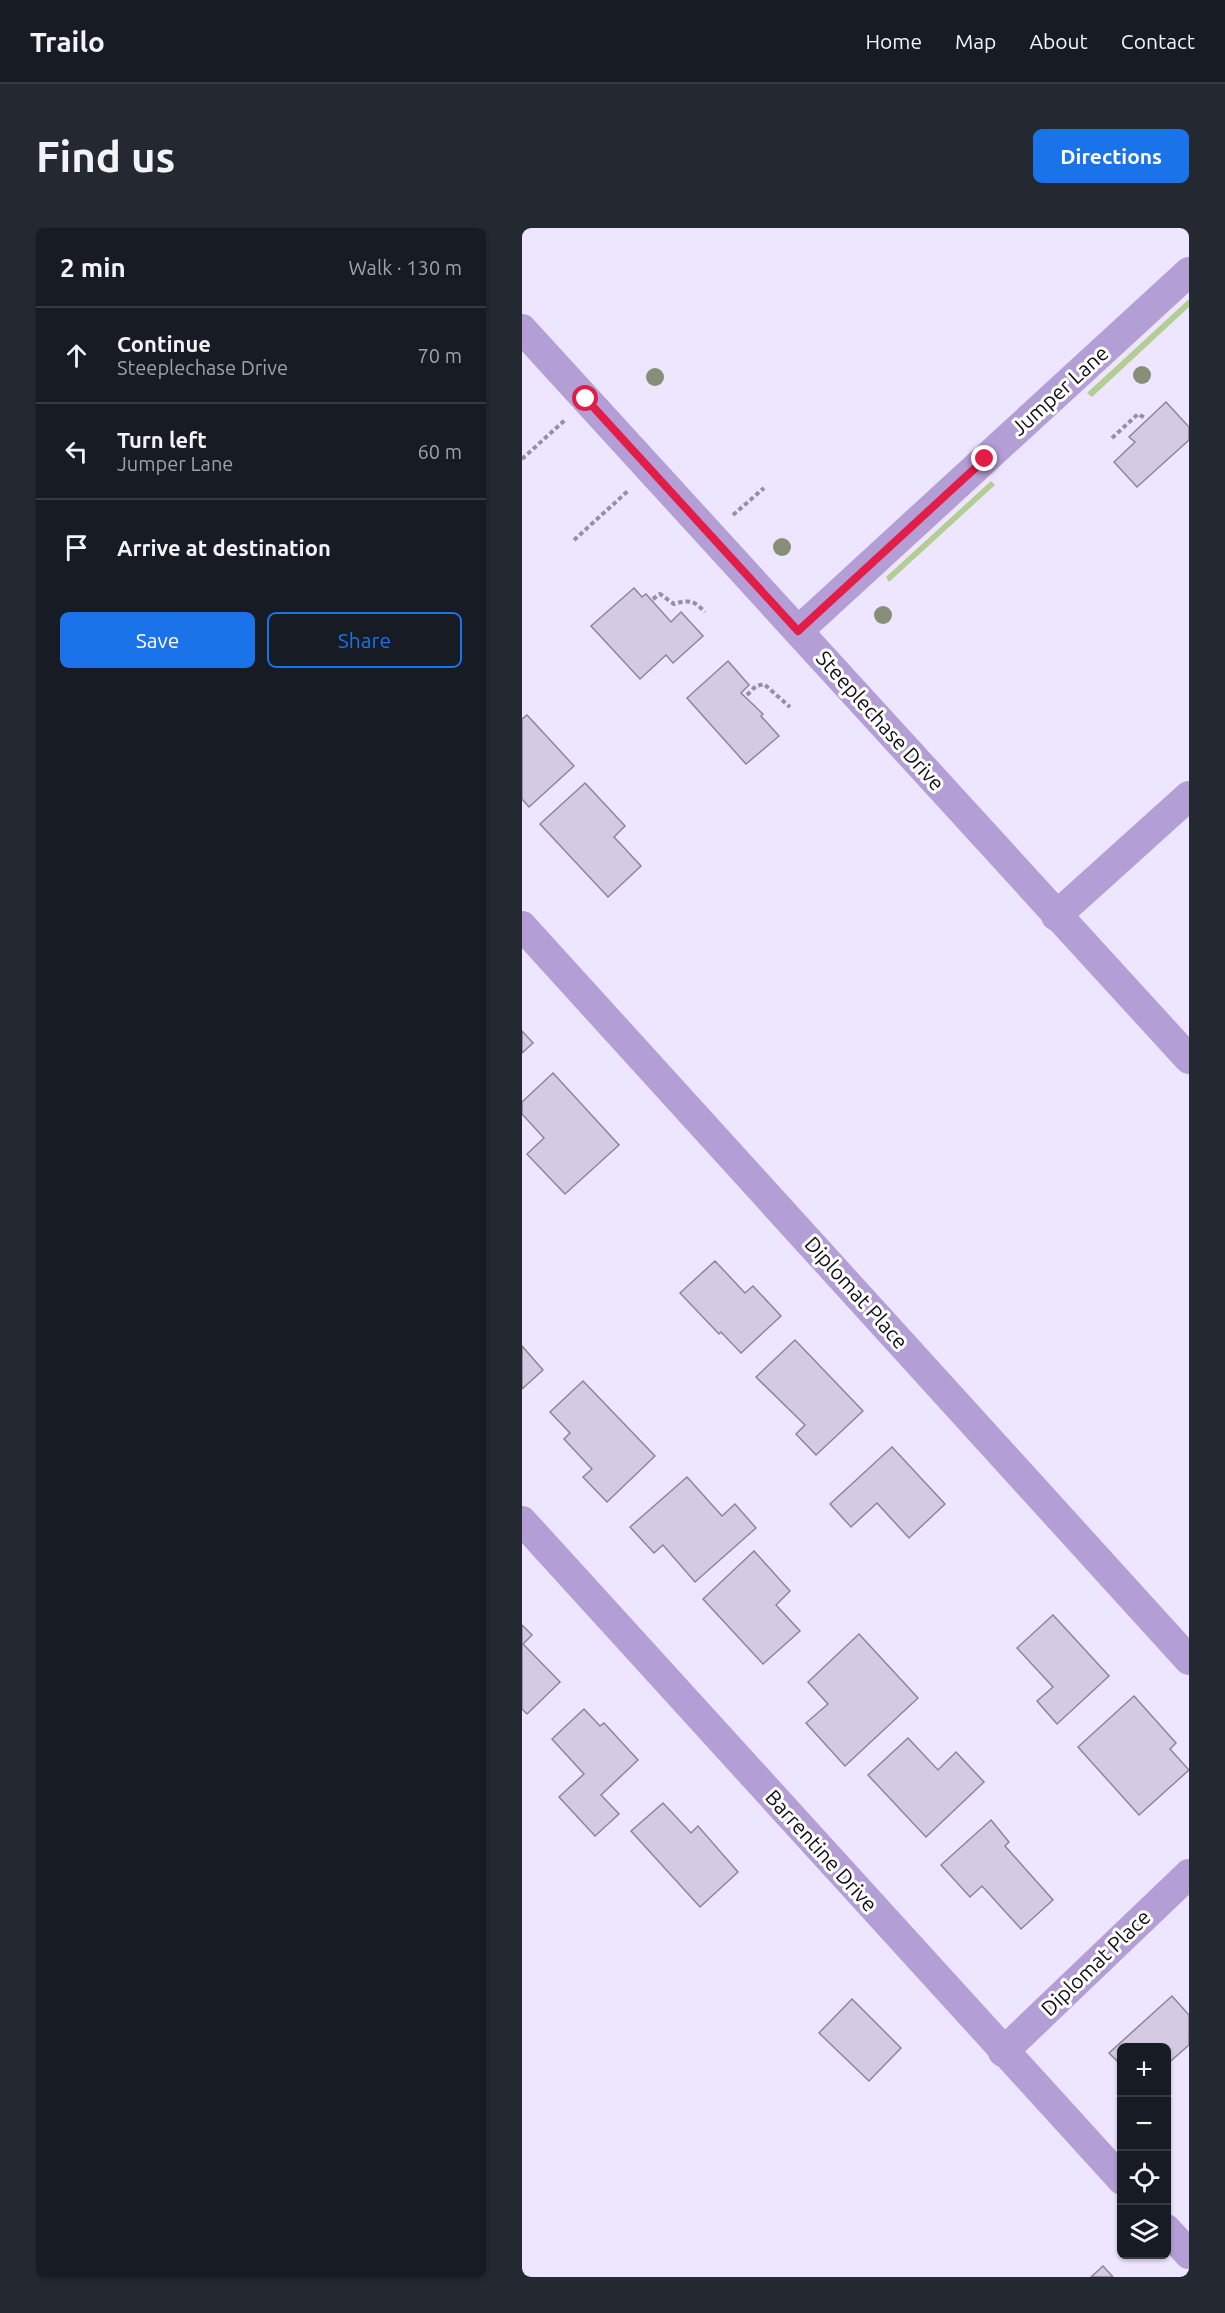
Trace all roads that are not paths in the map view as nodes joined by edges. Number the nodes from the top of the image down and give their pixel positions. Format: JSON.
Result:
{"nodes":[{"id":1,"x":1189,"y":272,"type":"edge"},
{"id":2,"x":522,"y":329,"type":"edge"},
{"id":3,"x":798,"y":631,"type":"junction"},
{"id":4,"x":1189,"y":796,"type":"edge"},
{"id":5,"x":1056,"y":915,"type":"junction"},
{"id":6,"x":522,"y":926,"type":"edge"},
{"id":7,"x":1189,"y":1059,"type":"edge"},
{"id":8,"x":522,"y":1521,"type":"edge"},
{"id":9,"x":1189,"y":1660,"type":"edge"},
{"id":10,"x":1189,"y":1874,"type":"edge"},
{"id":11,"x":1003,"y":2052,"type":"junction"},
{"id":12,"x":1117,"y":2175,"type":"edge"},
{"id":13,"x":1171,"y":2233,"type":"edge"},
{"id":14,"x":1189,"y":2253,"type":"edge"}],
"edges":[{"from":1,"to":3,"type":"street","name":"Jumper Lane"},
{"from":2,"to":3,"type":"street","name":"Steeplechase Drive"},
{"from":3,"to":5,"type":"street","name":"Steeplechase Drive"},
{"from":4,"to":5,"type":"street"},
{"from":5,"to":7,"type":"street","name":"Steeplechase Drive"},
{"from":6,"to":9,"type":"street","name":"Diplomat Place"},
{"from":8,"to":11,"type":"street","name":"Barrentine Drive"},
{"from":10,"to":11,"type":"street","name":"Diplomat Place"},
{"from":11,"to":12,"type":"street","name":"Barrentine Drive"},
{"from":13,"to":14,"type":"street"}]}
